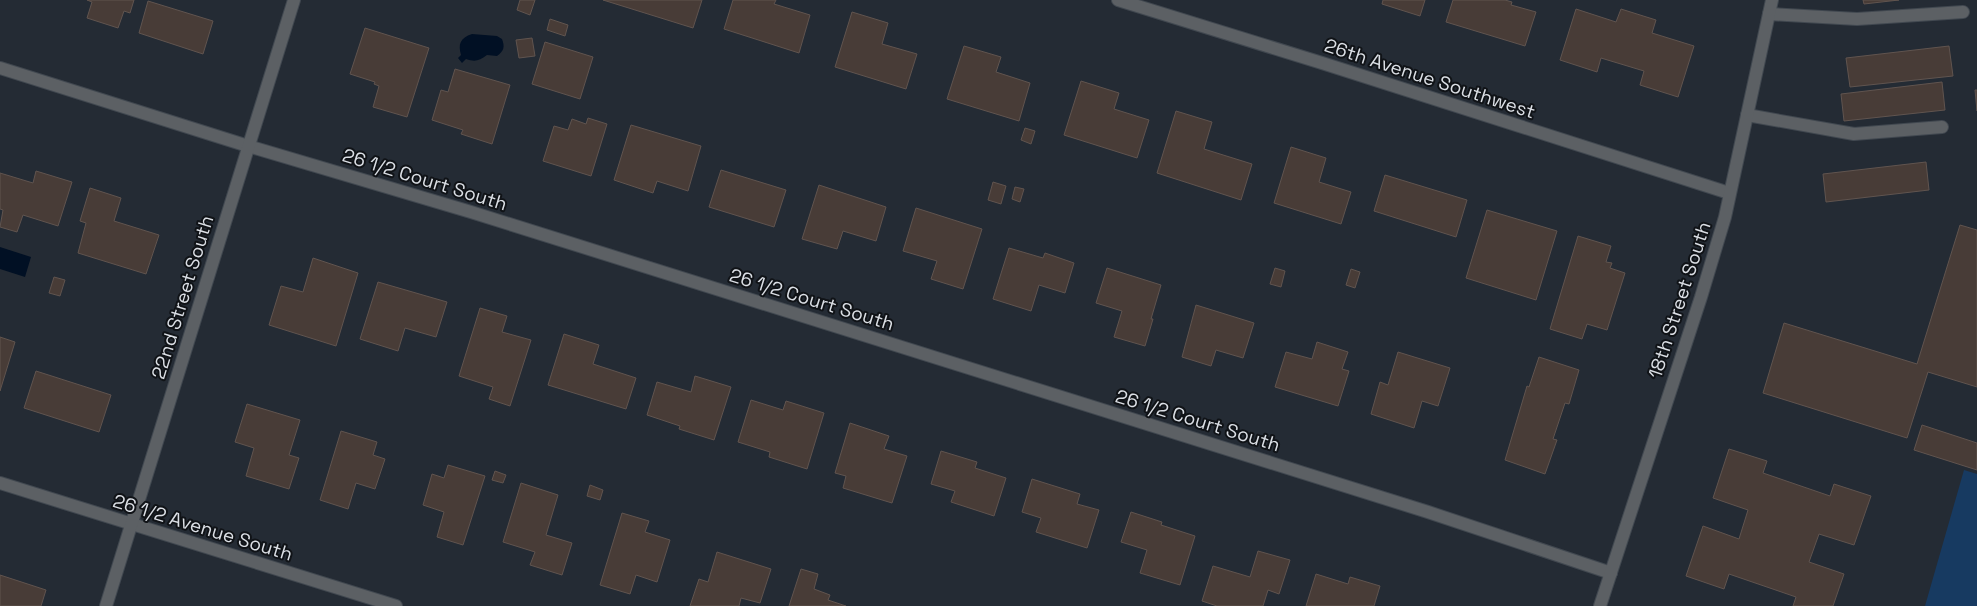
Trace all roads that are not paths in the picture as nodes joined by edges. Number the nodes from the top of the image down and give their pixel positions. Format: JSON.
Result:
{"nodes":[{"id":1,"x":294,"y":0,"type":"edge"},
{"id":2,"x":1118,"y":0,"type":"edge"},
{"id":3,"x":1772,"y":0,"type":"edge"},
{"id":4,"x":1963,"y":12,"type":"dead end"},
{"id":5,"x":1769,"y":14,"type":"junction"},
{"id":6,"x":0,"y":68,"type":"edge"},
{"id":7,"x":1747,"y":115,"type":"junction"},
{"id":8,"x":1942,"y":127,"type":"dead end"},
{"id":9,"x":248,"y":146,"type":"junction"},
{"id":10,"x":1729,"y":193,"type":"junction"},
{"id":11,"x":0,"y":483,"type":"edge"},
{"id":12,"x":132,"y":524,"type":"junction"},
{"id":13,"x":1611,"y":572,"type":"junction"},
{"id":14,"x":106,"y":606,"type":"edge"},
{"id":15,"x":396,"y":606,"type":"edge"},
{"id":16,"x":1600,"y":606,"type":"edge"}],
"edges":[{"from":1,"to":9,"type":"street","name":"22nd Street South"},
{"from":2,"to":10,"type":"street","name":"26th Avenue Southwest"},
{"from":3,"to":5,"type":"street","name":"18th Street South"},
{"from":4,"to":5,"type":"street"},
{"from":5,"to":7,"type":"street","name":"18th Street South"},
{"from":6,"to":9,"type":"street","name":"26 1/2 Court South"},
{"from":7,"to":8,"type":"street"},
{"from":7,"to":10,"type":"street","name":"18th Street South"},
{"from":9,"to":12,"type":"street","name":"22nd Street South"},
{"from":9,"to":13,"type":"street","name":"26 1/2 Court South"},
{"from":10,"to":13,"type":"street","name":"18th Street South"},
{"from":11,"to":12,"type":"street","name":"26 1/2 Avenue South"},
{"from":12,"to":14,"type":"street","name":"22nd Street South"},
{"from":12,"to":15,"type":"street","name":"26 1/2 Avenue South"},
{"from":13,"to":16,"type":"street","name":"18th Street South"}]}
